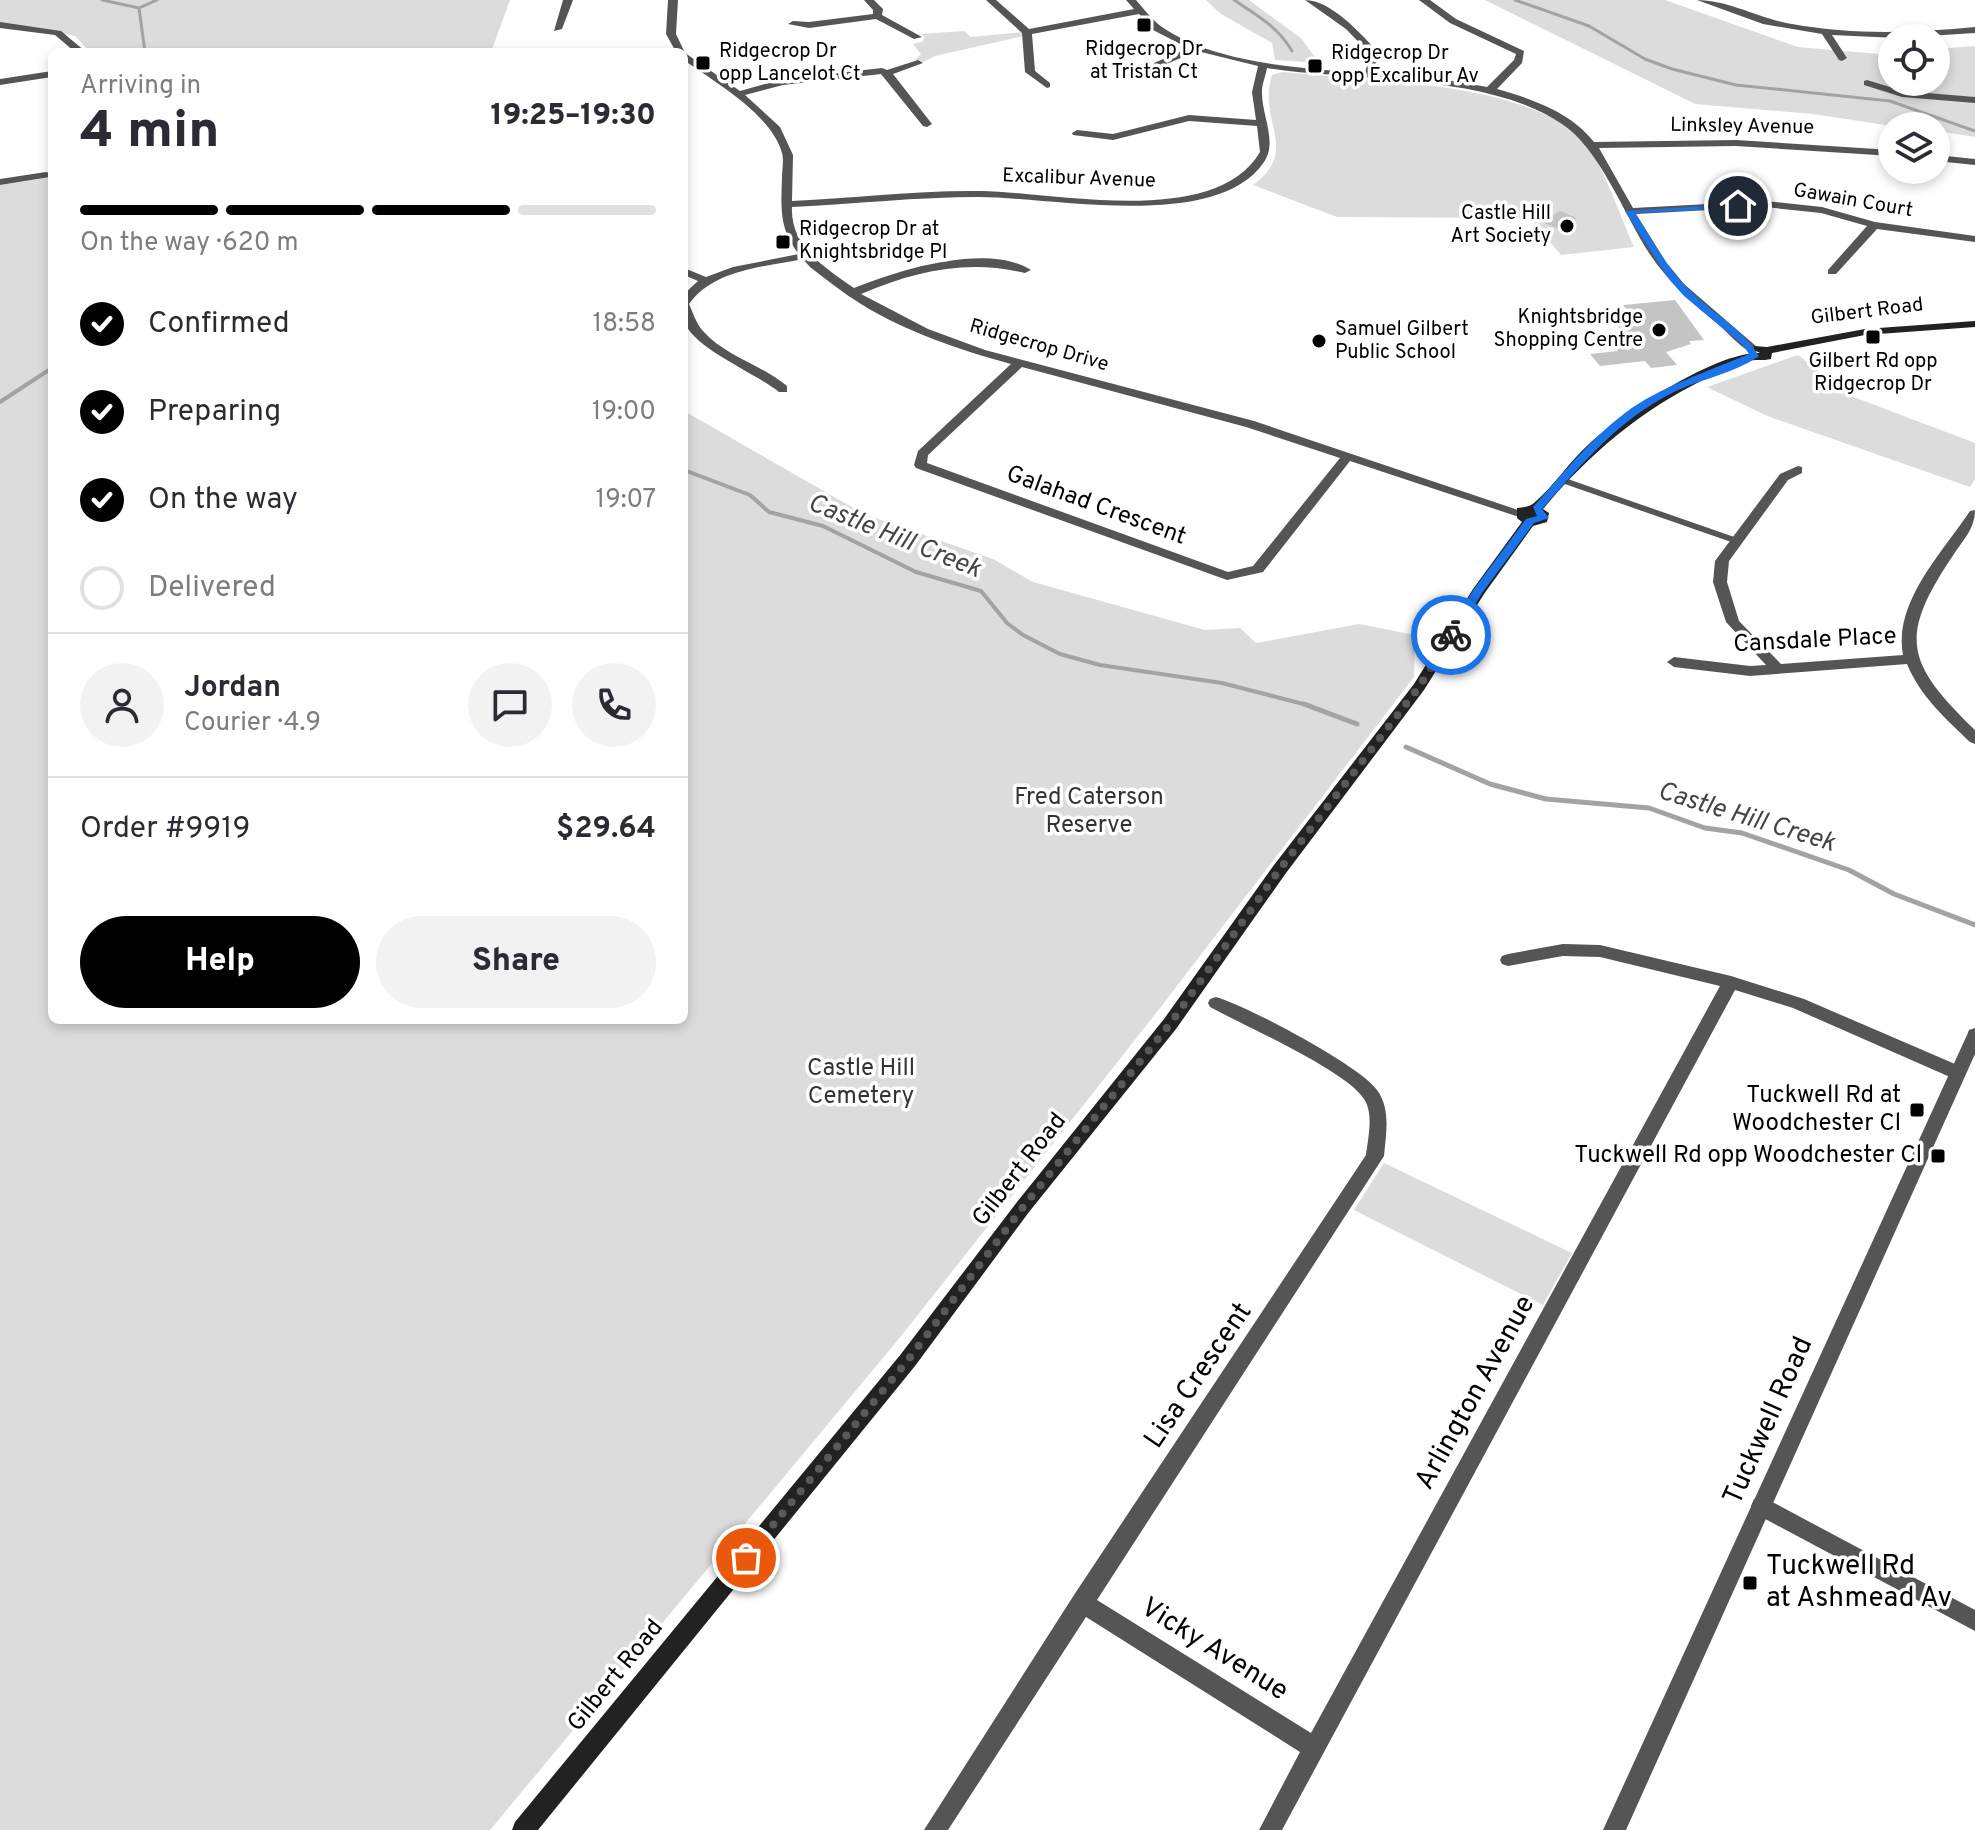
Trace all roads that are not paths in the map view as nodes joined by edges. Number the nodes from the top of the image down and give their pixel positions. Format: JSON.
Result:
{"nodes":[{"id":1,"x":568,"y":0,"type":"edge"},
{"id":2,"x":673,"y":0,"type":"edge"},
{"id":3,"x":869,"y":0,"type":"edge"},
{"id":4,"x":991,"y":0,"type":"edge"},
{"id":5,"x":1131,"y":0,"type":"edge"},
{"id":6,"x":1310,"y":0,"type":"edge"},
{"id":7,"x":1424,"y":0,"type":"edge"},
{"id":8,"x":1702,"y":0,"type":"edge"},
{"id":9,"x":1138,"y":11,"type":"junction"},
{"id":10,"x":877,"y":16,"type":"junction"},
{"id":11,"x":793,"y":24,"type":"dead end"},
{"id":12,"x":3,"y":28,"type":"edge"},
{"id":13,"x":557,"y":29,"type":"dead end"},
{"id":14,"x":1975,"y":30,"type":"edge"},
{"id":15,"x":1825,"y":31,"type":"junction"},
{"id":16,"x":1027,"y":32,"type":"junction"},
{"id":17,"x":917,"y":37,"type":"dead end"},
{"id":18,"x":76,"y":48,"type":"edge"},
{"id":19,"x":679,"y":48,"type":"edge"},
{"id":20,"x":1196,"y":48,"type":"junction"},
{"id":21,"x":688,"y":58,"type":"edge"},
{"id":22,"x":1842,"y":58,"type":"dead end"},
{"id":23,"x":918,"y":63,"type":"dead end"},
{"id":24,"x":696,"y":64,"type":"junction"},
{"id":25,"x":1263,"y":65,"type":"junction"},
{"id":26,"x":688,"y":67,"type":"edge"},
{"id":27,"x":887,"y":73,"type":"junction"},
{"id":28,"x":1160,"y":74,"type":"dead end"},
{"id":29,"x":48,"y":75,"type":"edge"},
{"id":30,"x":1369,"y":75,"type":"junction"},
{"id":31,"x":0,"y":82,"type":"edge"},
{"id":32,"x":1867,"y":83,"type":"dead end"},
{"id":33,"x":1047,"y":85,"type":"dead end"},
{"id":34,"x":1490,"y":90,"type":"junction"},
{"id":35,"x":738,"y":94,"type":"junction"},
{"id":36,"x":1975,"y":100,"type":"edge"},
{"id":37,"x":1260,"y":123,"type":"junction"},
{"id":38,"x":927,"y":124,"type":"dead end"},
{"id":39,"x":1077,"y":133,"type":"dead end"},
{"id":40,"x":1591,"y":145,"type":"junction"},
{"id":41,"x":1878,"y":152,"type":"edge"},
{"id":42,"x":1950,"y":159,"type":"edge"},
{"id":43,"x":1975,"y":162,"type":"edge"},
{"id":44,"x":46,"y":175,"type":"dead end"},
{"id":45,"x":0,"y":182,"type":"edge"},
{"id":46,"x":786,"y":204,"type":"junction"},
{"id":47,"x":1629,"y":211,"type":"junction"},
{"id":48,"x":1874,"y":225,"type":"junction"},
{"id":49,"x":1975,"y":239,"type":"edge"},
{"id":50,"x":804,"y":256,"type":"junction"},
{"id":51,"x":1025,"y":270,"type":"dead end"},
{"id":52,"x":1832,"y":272,"type":"dead end"},
{"id":53,"x":688,"y":273,"type":"edge"},
{"id":54,"x":704,"y":280,"type":"junction"},
{"id":55,"x":852,"y":293,"type":"junction"},
{"id":56,"x":688,"y":294,"type":"edge"},
{"id":57,"x":688,"y":311,"type":"edge"},
{"id":58,"x":1975,"y":324,"type":"edge"},
{"id":59,"x":1758,"y":352,"type":"junction"},
{"id":60,"x":1019,"y":363,"type":"junction"},
{"id":61,"x":783,"y":389,"type":"dead end"},
{"id":62,"x":1348,"y":456,"type":"junction"},
{"id":63,"x":1798,"y":470,"type":"dead end"},
{"id":64,"x":1562,"y":480,"type":"junction"},
{"id":65,"x":1529,"y":514,"type":"junction"},
{"id":66,"x":1975,"y":514,"type":"edge"},
{"id":67,"x":1737,"y":541,"type":"junction"},
{"id":68,"x":1910,"y":659,"type":"junction"},
{"id":69,"x":1674,"y":662,"type":"dead end"},
{"id":70,"x":1778,"y":670,"type":"junction"},
{"id":71,"x":1975,"y":739,"type":"edge"},
{"id":72,"x":1508,"y":960,"type":"dead end"},
{"id":73,"x":1731,"y":982,"type":"junction"},
{"id":74,"x":1216,"y":1003,"type":"dead end"},
{"id":75,"x":1975,"y":1035,"type":"edge"},
{"id":76,"x":1956,"y":1072,"type":"junction"},
{"id":77,"x":1761,"y":1506,"type":"junction"},
{"id":78,"x":1082,"y":1602,"type":"junction"},
{"id":79,"x":1975,"y":1621,"type":"edge"},
{"id":80,"x":1314,"y":1748,"type":"junction"},
{"id":81,"x":523,"y":1830,"type":"edge"},
{"id":82,"x":935,"y":1830,"type":"edge"},
{"id":83,"x":1270,"y":1830,"type":"edge"},
{"id":84,"x":1614,"y":1830,"type":"edge"}],
"edges":[{"from":1,"to":13,"type":"street"},
{"from":2,"to":19,"type":"street","name":"Ridgecrop Drive"},
{"from":3,"to":10,"type":"street"},
{"from":4,"to":16,"type":"street"},
{"from":5,"to":9,"type":"street"},
{"from":6,"to":30,"type":"street"},
{"from":7,"to":34,"type":"street"},
{"from":8,"to":15,"type":"street"},
{"from":9,"to":16,"type":"street"},
{"from":9,"to":20,"type":"street"},
{"from":10,"to":11,"type":"street"},
{"from":10,"to":17,"type":"street"},
{"from":12,"to":18,"type":"street"},
{"from":14,"to":15,"type":"street"},
{"from":15,"to":22,"type":"street"},
{"from":16,"to":33,"type":"street"},
{"from":20,"to":25,"type":"street"},
{"from":20,"to":28,"type":"street"},
{"from":21,"to":24,"type":"street","name":"Ridgecrop Drive"},
{"from":23,"to":27,"type":"street"},
{"from":24,"to":26,"type":"street"},
{"from":24,"to":35,"type":"street","name":"Ridgecrop Drive"},
{"from":25,"to":30,"type":"street"},
{"from":25,"to":37,"type":"street","name":"Excalibur Avenue"},
{"from":27,"to":35,"type":"street"},
{"from":27,"to":38,"type":"street"},
{"from":29,"to":31,"type":"street"},
{"from":30,"to":34,"type":"street"},
{"from":32,"to":36,"type":"street"},
{"from":34,"to":40,"type":"street"},
{"from":35,"to":46,"type":"street","name":"Ridgecrop Drive"},
{"from":37,"to":39,"type":"street"},
{"from":37,"to":46,"type":"street","name":"Excalibur Avenue"},
{"from":40,"to":41,"type":"street","name":"Linksley Avenue"},
{"from":40,"to":47,"type":"street"},
{"from":42,"to":43,"type":"street"},
{"from":44,"to":45,"type":"street"},
{"from":46,"to":50,"type":"street","name":"Ridgecrop Drive"},
{"from":47,"to":48,"type":"street","name":"Gawain Court"},
{"from":47,"to":59,"type":"street"},
{"from":48,"to":49,"type":"street","name":"Gawain Court"},
{"from":48,"to":52,"type":"street"},
{"from":50,"to":54,"type":"street"},
{"from":50,"to":55,"type":"street","name":"Ridgecrop Drive"},
{"from":51,"to":55,"type":"street"},
{"from":53,"to":54,"type":"street"},
{"from":54,"to":56,"type":"street"},
{"from":55,"to":60,"type":"street","name":"Ridgecrop Drive"},
{"from":57,"to":61,"type":"street"},
{"from":58,"to":59,"type":"main road","name":"Gilbert Road"},
{"from":59,"to":64,"type":"main road","name":"Gilbert Road"},
{"from":60,"to":62,"type":"street","name":"Ridgecrop Drive"},
{"from":60,"to":62,"type":"street","name":"Galahad Crescent"},
{"from":62,"to":65,"type":"street","name":"Ridgecrop Drive"},
{"from":63,"to":67,"type":"street"},
{"from":64,"to":65,"type":"main road","name":"Gilbert Road"},
{"from":64,"to":67,"type":"street"},
{"from":65,"to":81,"type":"main road","name":"Gilbert Road"},
{"from":66,"to":68,"type":"street"},
{"from":67,"to":70,"type":"street"},
{"from":68,"to":70,"type":"street","name":"Cansdale Place"},
{"from":68,"to":71,"type":"street"},
{"from":69,"to":70,"type":"street","name":"Cansdale Place"},
{"from":72,"to":73,"type":"street"},
{"from":73,"to":76,"type":"street"},
{"from":73,"to":80,"type":"street","name":"Arlington Avenue"},
{"from":74,"to":78,"type":"street","name":"Lisa Crescent"},
{"from":75,"to":76,"type":"street","name":"Tuckwell Road"},
{"from":76,"to":77,"type":"street","name":"Tuckwell Road"},
{"from":77,"to":79,"type":"street"},
{"from":77,"to":84,"type":"street","name":"Tuckwell Road"},
{"from":78,"to":80,"type":"street","name":"Vicky Avenue"},
{"from":78,"to":82,"type":"street","name":"Lisa Crescent"},
{"from":80,"to":83,"type":"street","name":"Arlington Avenue"}]}
